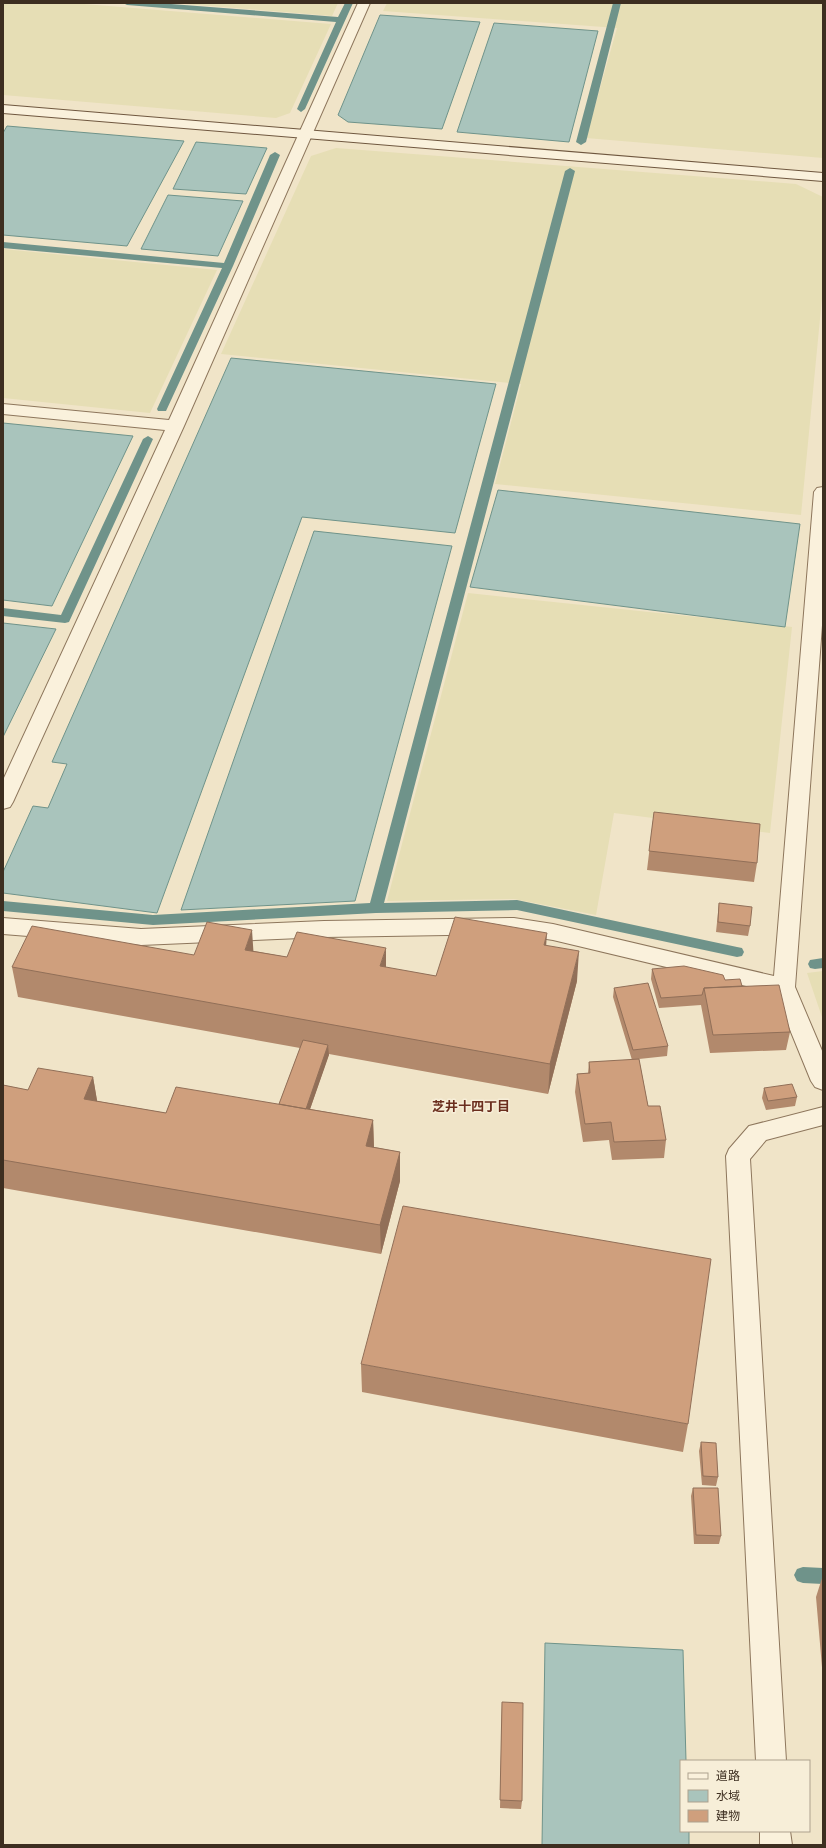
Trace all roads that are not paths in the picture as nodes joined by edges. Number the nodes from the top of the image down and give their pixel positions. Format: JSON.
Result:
{"nodes":[{"id":1,"x":364,"y":3,"type":"edge"},
{"id":2,"x":3,"y":109,"type":"edge"},
{"id":3,"x":306,"y":134,"type":"junction"},
{"id":4,"x":823,"y":177,"type":"edge"},
{"id":5,"x":3,"y":409,"type":"edge"},
{"id":6,"x":175,"y":426,"type":"junction"},
{"id":7,"x":823,"y":492,"type":"edge"},
{"id":8,"x":3,"y":802,"type":"edge"},
{"id":9,"x":3,"y":926,"type":"edge"},
{"id":10,"x":784,"y":987,"type":"junction"},
{"id":11,"x":823,"y":1082,"type":"edge"},
{"id":12,"x":823,"y":1116,"type":"edge"},
{"id":13,"x":771,"y":1760,"type":"edge"},
{"id":14,"x":775,"y":1832,"type":"edge"},
{"id":15,"x":776,"y":1845,"type":"edge"}],
"edges":[{"from":1,"to":3,"type":"street"},
{"from":2,"to":3,"type":"street"},
{"from":3,"to":4,"type":"street"},
{"from":3,"to":6,"type":"street"},
{"from":5,"to":6,"type":"street"},
{"from":6,"to":8,"type":"street"},
{"from":7,"to":10,"type":"street"},
{"from":9,"to":10,"type":"street"},
{"from":10,"to":11,"type":"street"},
{"from":12,"to":13,"type":"street"},
{"from":14,"to":15,"type":"street"}]}
